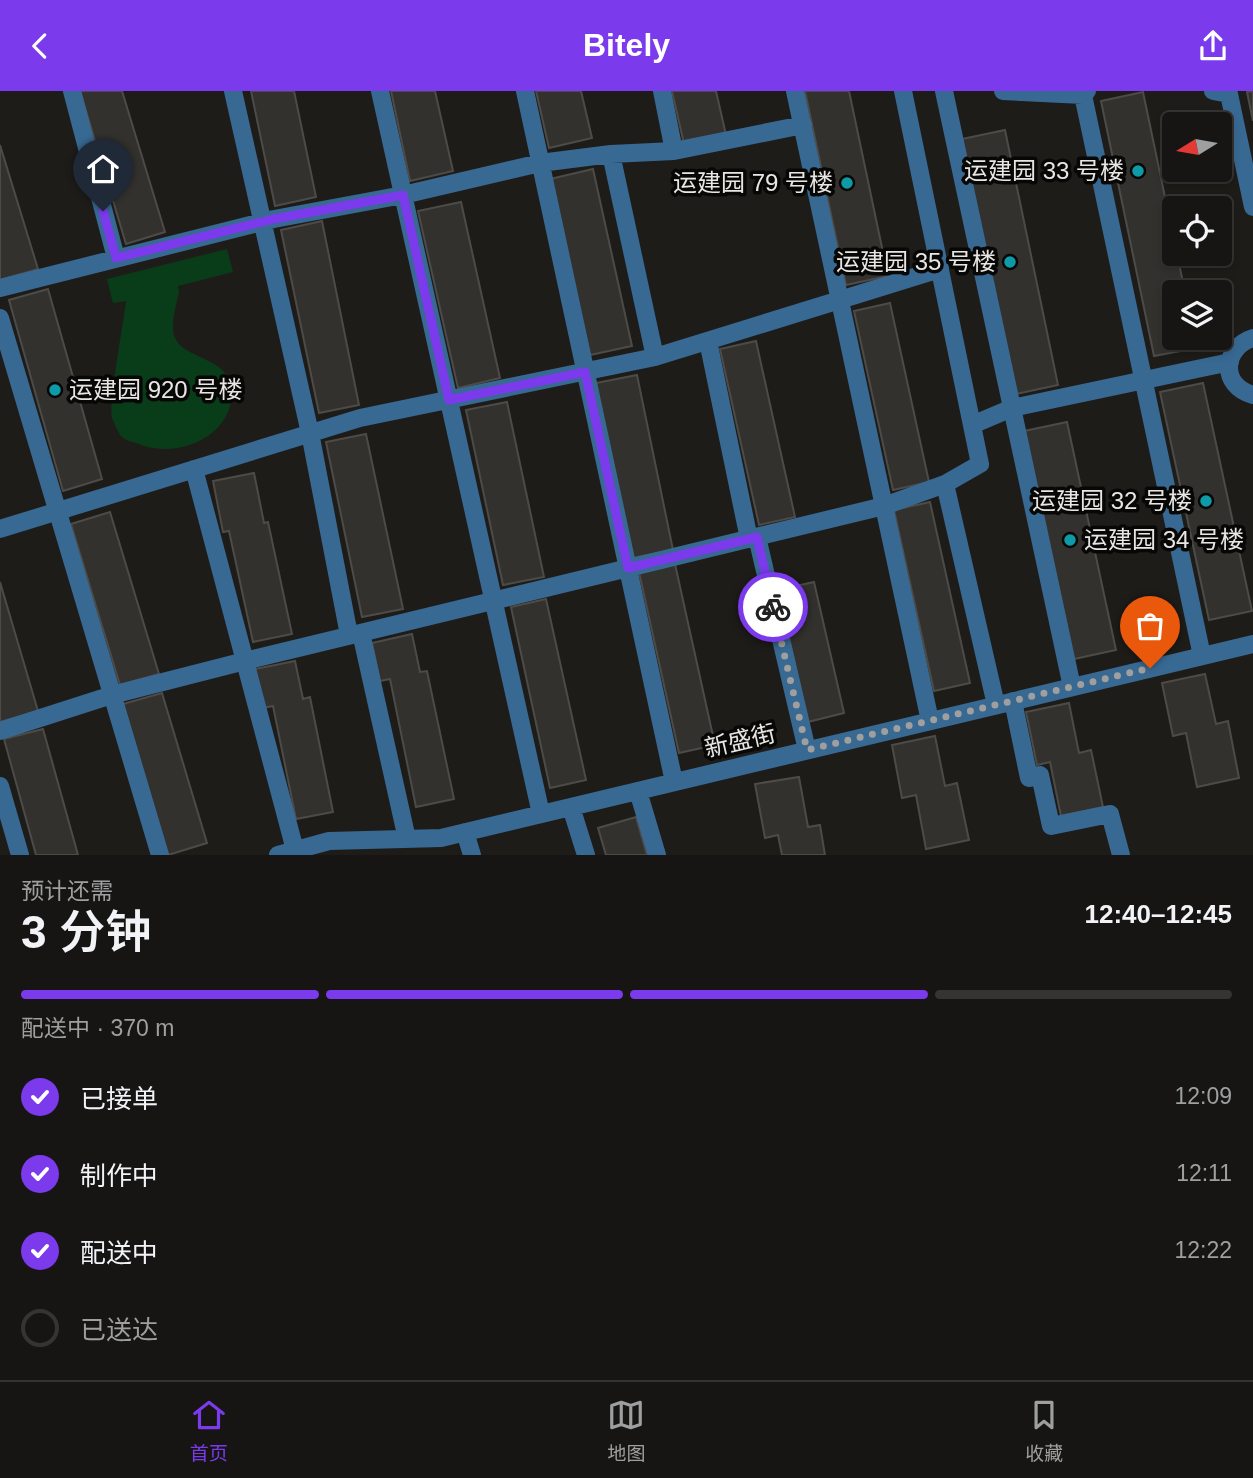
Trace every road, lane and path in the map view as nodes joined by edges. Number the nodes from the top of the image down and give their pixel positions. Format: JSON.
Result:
{"nodes":[{"id":1,"x":72,"y":91,"type":"edge"},
{"id":2,"x":233,"y":91,"type":"edge"},
{"id":3,"x":380,"y":91,"type":"edge"},
{"id":4,"x":525,"y":91,"type":"edge"},
{"id":5,"x":662,"y":91,"type":"edge"},
{"id":6,"x":795,"y":91,"type":"edge"},
{"id":7,"x":903,"y":91,"type":"edge"},
{"id":8,"x":944,"y":91,"type":"edge"},
{"id":9,"x":1003,"y":91,"type":"edge"},
{"id":10,"x":1213,"y":91,"type":"edge"},
{"id":11,"x":1085,"y":93,"type":"edge"},
{"id":12,"x":803,"y":125,"type":"junction"},
{"id":13,"x":674,"y":151,"type":"junction"},
{"id":14,"x":611,"y":154,"type":"junction"},
{"id":15,"x":540,"y":163,"type":"junction"},
{"id":16,"x":403,"y":195,"type":"junction"},
{"id":17,"x":1253,"y":207,"type":"edge"},
{"id":18,"x":263,"y":221,"type":"junction"},
{"id":19,"x":116,"y":258,"type":"junction"},
{"id":20,"x":940,"y":269,"type":"junction"},
{"id":21,"x":0,"y":288,"type":"edge"},
{"id":22,"x":840,"y":300,"type":"junction"},
{"id":23,"x":0,"y":318,"type":"edge"},
{"id":24,"x":1253,"y":338,"type":"edge"},
{"id":25,"x":708,"y":341,"type":"junction"},
{"id":26,"x":655,"y":357,"type":"junction"},
{"id":27,"x":1230,"y":362,"type":"junction"},
{"id":28,"x":585,"y":372,"type":"junction"},
{"id":29,"x":1144,"y":380,"type":"junction"},
{"id":30,"x":1253,"y":395,"type":"edge"},
{"id":31,"x":449,"y":400,"type":"junction"},
{"id":32,"x":1012,"y":408,"type":"junction"},
{"id":33,"x":972,"y":425,"type":"junction"},
{"id":34,"x":310,"y":433,"type":"junction"},
{"id":35,"x":194,"y":469,"type":"junction"},
{"id":36,"x":945,"y":484,"type":"junction"},
{"id":37,"x":884,"y":506,"type":"junction"},
{"id":38,"x":57,"y":511,"type":"junction"},
{"id":39,"x":0,"y":530,"type":"edge"},
{"id":40,"x":753,"y":538,"type":"junction"},
{"id":41,"x":628,"y":568,"type":"junction"},
{"id":42,"x":494,"y":601,"type":"junction"},
{"id":43,"x":355,"y":634,"type":"junction"},
{"id":44,"x":1253,"y":644,"type":"edge"},
{"id":45,"x":1202,"y":656,"type":"junction"},
{"id":46,"x":245,"y":661,"type":"junction"},
{"id":47,"x":1072,"y":687,"type":"junction"},
{"id":48,"x":112,"y":695,"type":"junction"},
{"id":49,"x":1005,"y":703,"type":"junction"},
{"id":50,"x":930,"y":721,"type":"junction"},
{"id":51,"x":0,"y":731,"type":"edge"},
{"id":52,"x":807,"y":750,"type":"junction"},
{"id":53,"x":674,"y":782,"type":"junction"},
{"id":54,"x":0,"y":786,"type":"edge"},
{"id":55,"x":638,"y":791,"type":"junction"},
{"id":56,"x":571,"y":807,"type":"junction"},
{"id":57,"x":541,"y":814,"type":"junction"},
{"id":58,"x":465,"y":832,"type":"junction"},
{"id":59,"x":407,"y":839,"type":"junction"},
{"id":60,"x":286,"y":853,"type":"edge"},
{"id":61,"x":20,"y":855,"type":"edge"},
{"id":62,"x":160,"y":855,"type":"edge"},
{"id":63,"x":472,"y":855,"type":"edge"},
{"id":64,"x":586,"y":855,"type":"edge"},
{"id":65,"x":657,"y":855,"type":"edge"},
{"id":66,"x":1121,"y":855,"type":"edge"}],
"edges":[{"from":1,"to":19,"type":"street"},
{"from":2,"to":18,"type":"street"},
{"from":3,"to":16,"type":"street"},
{"from":4,"to":15,"type":"street"},
{"from":5,"to":13,"type":"street"},
{"from":6,"to":12,"type":"street"},
{"from":7,"to":20,"type":"street"},
{"from":8,"to":32,"type":"street"},
{"from":9,"to":11,"type":"street"},
{"from":10,"to":17,"type":"street"},
{"from":11,"to":29,"type":"street"},
{"from":12,"to":13,"type":"street"},
{"from":12,"to":22,"type":"street"},
{"from":13,"to":14,"type":"street"},
{"from":14,"to":15,"type":"street"},
{"from":14,"to":26,"type":"street"},
{"from":15,"to":16,"type":"street"},
{"from":15,"to":28,"type":"street"},
{"from":16,"to":18,"type":"street"},
{"from":16,"to":31,"type":"street"},
{"from":18,"to":19,"type":"street"},
{"from":18,"to":34,"type":"street"},
{"from":19,"to":21,"type":"street"},
{"from":20,"to":22,"type":"street"},
{"from":20,"to":33,"type":"street"},
{"from":22,"to":25,"type":"street"},
{"from":22,"to":37,"type":"street"},
{"from":23,"to":38,"type":"street"},
{"from":24,"to":27,"type":"street"},
{"from":25,"to":26,"type":"street"},
{"from":25,"to":40,"type":"street"},
{"from":26,"to":28,"type":"street"},
{"from":27,"to":29,"type":"street"},
{"from":27,"to":30,"type":"street"},
{"from":28,"to":31,"type":"street"},
{"from":28,"to":41,"type":"street"},
{"from":29,"to":32,"type":"street"},
{"from":29,"to":45,"type":"street"},
{"from":31,"to":34,"type":"street"},
{"from":31,"to":42,"type":"street"},
{"from":32,"to":33,"type":"street"},
{"from":32,"to":47,"type":"street"},
{"from":33,"to":36,"type":"street"},
{"from":34,"to":35,"type":"street"},
{"from":34,"to":43,"type":"street"},
{"from":35,"to":38,"type":"street"},
{"from":35,"to":46,"type":"street"},
{"from":36,"to":37,"type":"street"},
{"from":36,"to":49,"type":"street"},
{"from":37,"to":40,"type":"street"},
{"from":37,"to":50,"type":"street"},
{"from":38,"to":39,"type":"street"},
{"from":38,"to":48,"type":"street"},
{"from":40,"to":41,"type":"street"},
{"from":40,"to":52,"type":"street"},
{"from":41,"to":42,"type":"street"},
{"from":41,"to":53,"type":"street"},
{"from":42,"to":43,"type":"street"},
{"from":42,"to":57,"type":"street"},
{"from":43,"to":46,"type":"street"},
{"from":43,"to":59,"type":"street"},
{"from":44,"to":45,"type":"street","name":"新盛街"},
{"from":45,"to":47,"type":"street","name":"新盛街"},
{"from":46,"to":48,"type":"street"},
{"from":46,"to":60,"type":"street"},
{"from":47,"to":49,"type":"street","name":"新盛街"},
{"from":48,"to":51,"type":"street"},
{"from":48,"to":62,"type":"street"},
{"from":49,"to":50,"type":"street","name":"新盛街"},
{"from":49,"to":66,"type":"street"},
{"from":50,"to":52,"type":"street","name":"新盛街"},
{"from":52,"to":53,"type":"street","name":"新盛街"},
{"from":53,"to":55,"type":"street","name":"新盛街"},
{"from":54,"to":61,"type":"street"},
{"from":55,"to":56,"type":"street","name":"新盛街"},
{"from":55,"to":65,"type":"street"},
{"from":56,"to":57,"type":"street","name":"新盛街"},
{"from":56,"to":64,"type":"street"},
{"from":57,"to":58,"type":"street","name":"新盛街"},
{"from":58,"to":59,"type":"street","name":"新盛街"},
{"from":58,"to":63,"type":"street"},
{"from":59,"to":60,"type":"street","name":"新盛街"}]}
